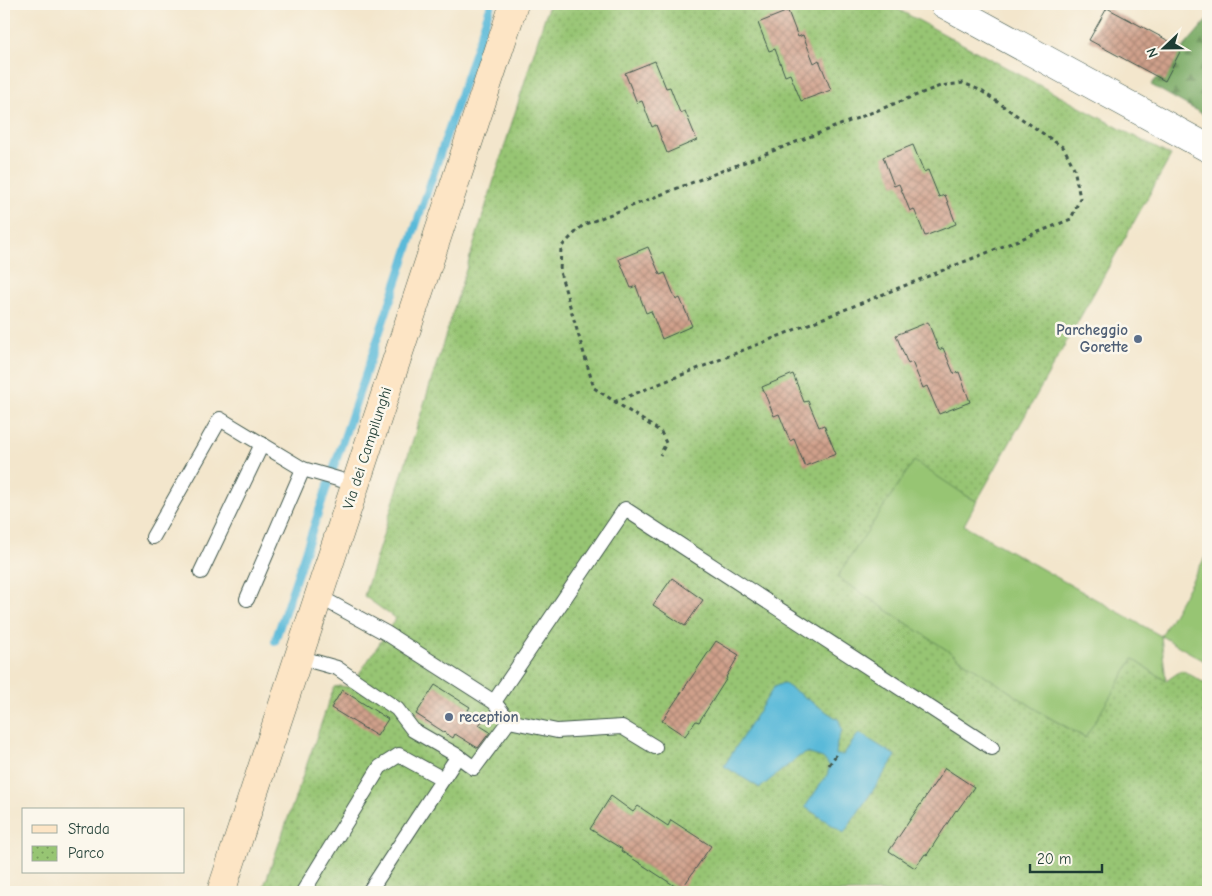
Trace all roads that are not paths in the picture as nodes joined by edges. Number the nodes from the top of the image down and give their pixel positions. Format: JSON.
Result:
{"nodes":[{"id":1,"x":514,"y":4,"type":"edge"},
{"id":2,"x":944,"y":4,"type":"edge"},
{"id":3,"x":1208,"y":148,"type":"edge"},
{"id":4,"x":262,"y":444,"type":"junction"},
{"id":5,"x":303,"y":469,"type":"junction"},
{"id":6,"x":355,"y":484,"type":"junction"},
{"id":7,"x":153,"y":537,"type":"dead end"},
{"id":8,"x":201,"y":572,"type":"dead end"},
{"id":9,"x":318,"y":596,"type":"junction"},
{"id":10,"x":247,"y":599,"type":"dead end"},
{"id":11,"x":298,"y":657,"type":"junction"},
{"id":12,"x":494,"y":702,"type":"junction"},
{"id":13,"x":509,"y":721,"type":"junction"},
{"id":14,"x":655,"y":747,"type":"dead end"},
{"id":15,"x":992,"y":748,"type":"dead end"},
{"id":16,"x":458,"y":756,"type":"junction"},
{"id":17,"x":443,"y":779,"type":"junction"},
{"id":18,"x":221,"y":892,"type":"edge"},
{"id":19,"x":303,"y":892,"type":"edge"},
{"id":20,"x":369,"y":892,"type":"edge"}],
"edges":[{"from":1,"to":6,"type":"street","name":"Via dei Campilunghi"},
{"from":2,"to":3,"type":"street"},
{"from":4,"to":5,"type":"lane"},
{"from":4,"to":7,"type":"lane"},
{"from":4,"to":8,"type":"lane"},
{"from":5,"to":6,"type":"lane"},
{"from":5,"to":10,"type":"lane"},
{"from":6,"to":9,"type":"street","name":"Via dei Campilunghi"},
{"from":9,"to":11,"type":"street","name":"Via dei Campilunghi"},
{"from":9,"to":12,"type":"lane"},
{"from":11,"to":16,"type":"lane"},
{"from":11,"to":18,"type":"street","name":"Via dei Campilunghi"},
{"from":12,"to":13,"type":"lane"},
{"from":12,"to":15,"type":"lane"},
{"from":13,"to":14,"type":"lane"},
{"from":13,"to":16,"type":"lane"},
{"from":16,"to":17,"type":"lane"},
{"from":17,"to":19,"type":"lane"},
{"from":17,"to":20,"type":"lane"}]}
